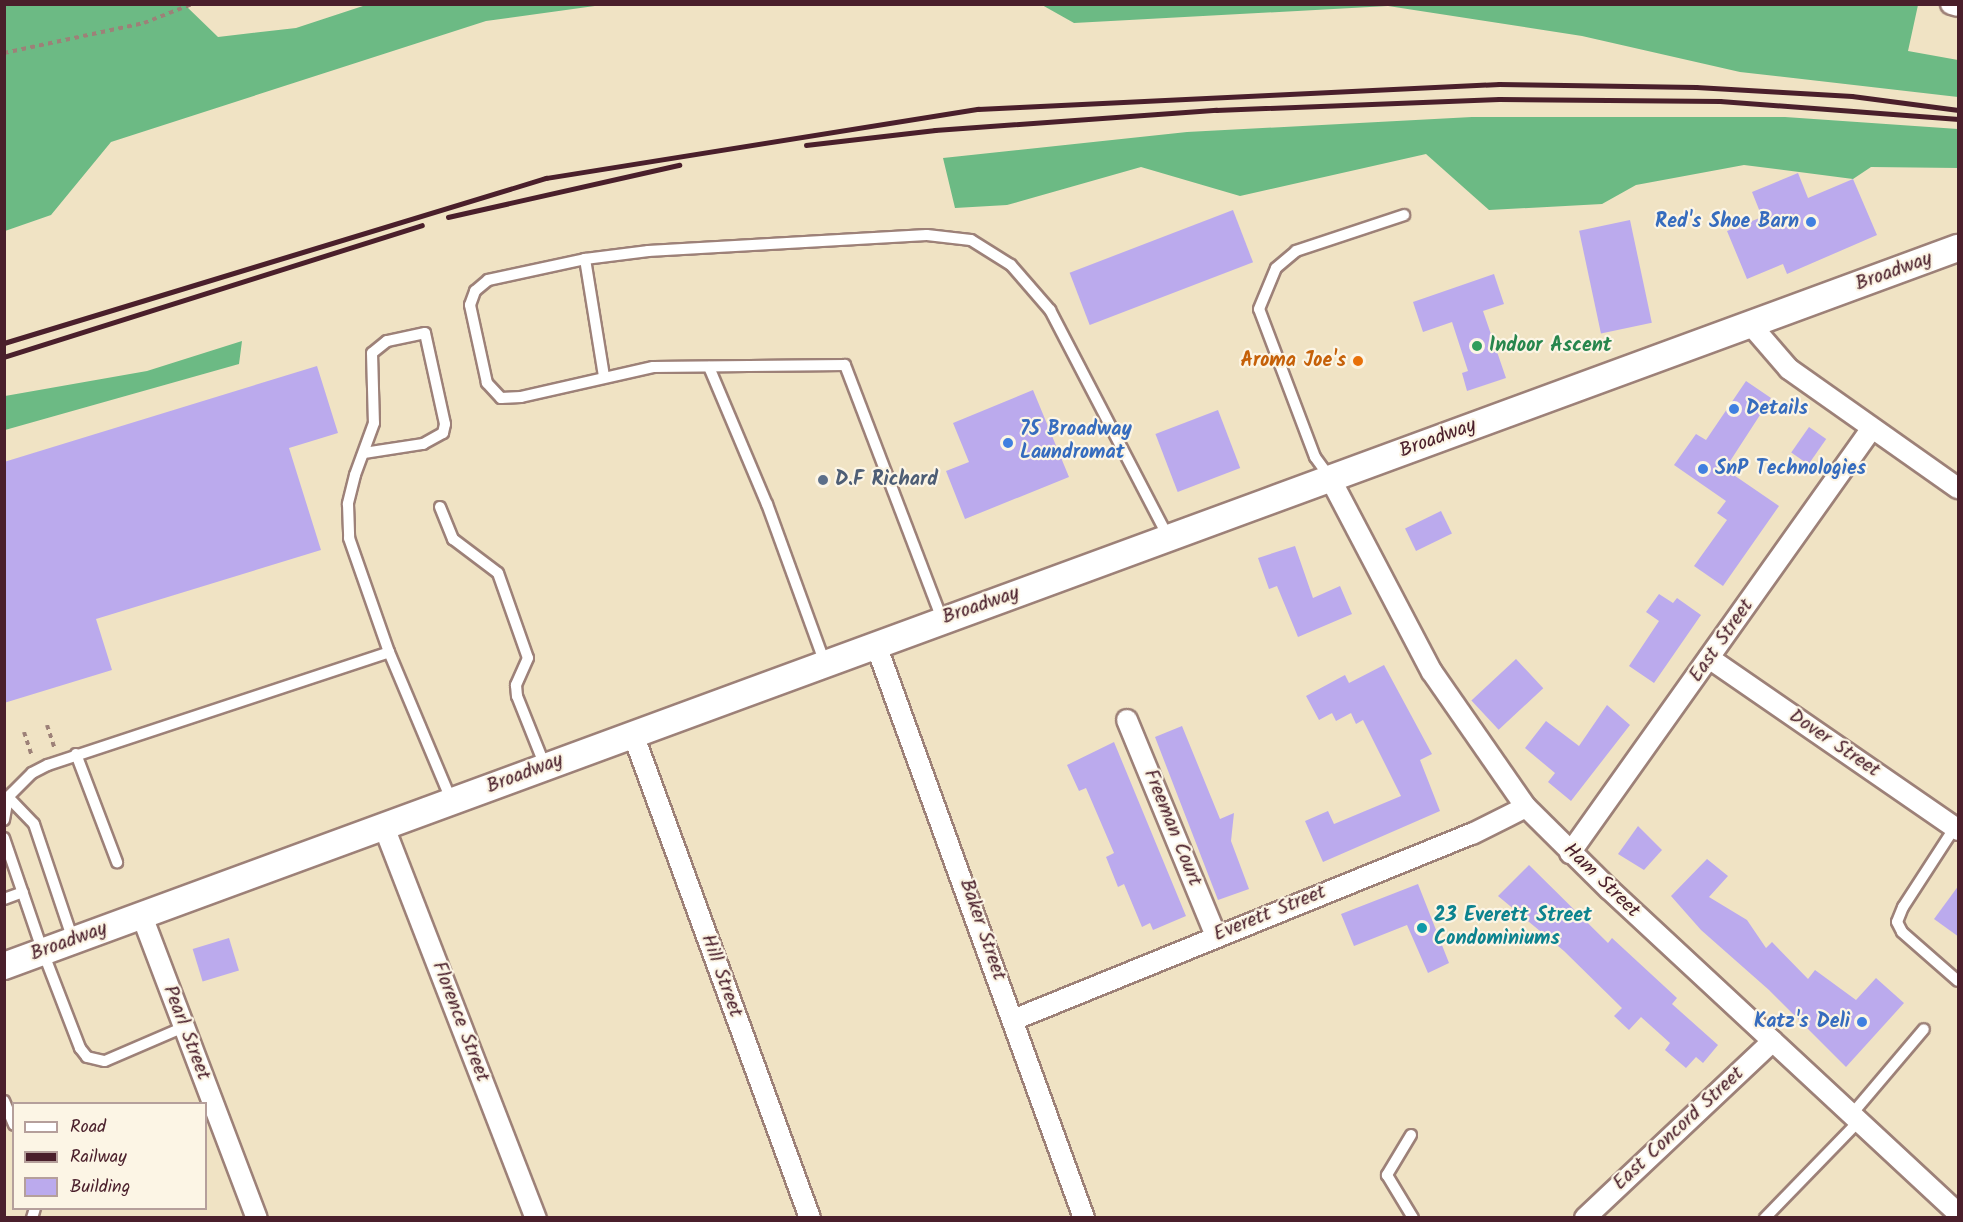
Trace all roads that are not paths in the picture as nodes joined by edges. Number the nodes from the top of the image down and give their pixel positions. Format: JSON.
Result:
{"nodes":[{"id":1,"x":1951,"y":4,"type":"edge"},
{"id":2,"x":1959,"y":6,"type":"edge"},
{"id":3,"x":1404,"y":215,"type":"dead end"},
{"id":4,"x":1959,"y":248,"type":"edge"},
{"id":5,"x":585,"y":260,"type":"junction"},
{"id":6,"x":1750,"y":325,"type":"junction"},
{"id":7,"x":709,"y":367,"type":"junction"},
{"id":8,"x":604,"y":376,"type":"junction"},
{"id":9,"x":1872,"y":428,"type":"junction"},
{"id":10,"x":364,"y":453,"type":"junction"},
{"id":11,"x":1331,"y":480,"type":"junction"},
{"id":12,"x":1959,"y":488,"type":"edge"},
{"id":13,"x":440,"y":507,"type":"dead end"},
{"id":14,"x":1169,"y":539,"type":"junction"},
{"id":15,"x":942,"y":619,"type":"junction"},
{"id":16,"x":876,"y":645,"type":"junction"},
{"id":17,"x":389,"y":652,"type":"junction"},
{"id":18,"x":1709,"y":658,"type":"junction"},
{"id":19,"x":825,"y":663,"type":"junction"},
{"id":20,"x":1127,"y":720,"type":"dead end"},
{"id":21,"x":633,"y":734,"type":"junction"},
{"id":22,"x":76,"y":754,"type":"junction"},
{"id":23,"x":545,"y":766,"type":"junction"},
{"id":24,"x":8,"y":797,"type":"junction"},
{"id":25,"x":452,"y":802,"type":"junction"},
{"id":26,"x":1526,"y":807,"type":"junction"},
{"id":27,"x":4,"y":820,"type":"edge"},
{"id":28,"x":384,"y":827,"type":"junction"},
{"id":29,"x":1957,"y":828,"type":"edge"},
{"id":30,"x":4,"y":838,"type":"edge"},
{"id":31,"x":1570,"y":853,"type":"junction"},
{"id":32,"x":117,"y":862,"type":"dead end"},
{"id":33,"x":23,"y":892,"type":"junction"},
{"id":34,"x":4,"y":899,"type":"edge"},
{"id":35,"x":142,"y":916,"type":"junction"},
{"id":36,"x":1216,"y":936,"type":"junction"},
{"id":37,"x":73,"y":941,"type":"junction"},
{"id":38,"x":43,"y":952,"type":"junction"},
{"id":39,"x":4,"y":966,"type":"edge"},
{"id":40,"x":1959,"y":981,"type":"edge"},
{"id":41,"x":1013,"y":1020,"type":"junction"},
{"id":42,"x":184,"y":1027,"type":"junction"},
{"id":43,"x":1924,"y":1029,"type":"dead end"},
{"id":44,"x":1773,"y":1041,"type":"junction"},
{"id":45,"x":4,"y":1101,"type":"edge"},
{"id":46,"x":1856,"y":1118,"type":"junction"},
{"id":47,"x":12,"y":1120,"type":"edge"},
{"id":48,"x":1411,"y":1135,"type":"dead end"},
{"id":49,"x":1959,"y":1213,"type":"edge"},
{"id":50,"x":257,"y":1218,"type":"edge"},
{"id":51,"x":536,"y":1218,"type":"edge"},
{"id":52,"x":810,"y":1218,"type":"edge"},
{"id":53,"x":1084,"y":1218,"type":"edge"},
{"id":54,"x":1413,"y":1218,"type":"edge"},
{"id":55,"x":1585,"y":1218,"type":"edge"},
{"id":56,"x":1765,"y":1218,"type":"edge"}],
"edges":[{"from":1,"to":2,"type":"street"},
{"from":3,"to":11,"type":"lane"},
{"from":4,"to":6,"type":"street","name":"Broadway"},
{"from":5,"to":8,"type":"lane"},
{"from":5,"to":8,"type":"lane"},
{"from":5,"to":14,"type":"lane"},
{"from":6,"to":9,"type":"street"},
{"from":6,"to":11,"type":"street","name":"Broadway"},
{"from":7,"to":8,"type":"lane"},
{"from":7,"to":15,"type":"lane"},
{"from":7,"to":19,"type":"lane"},
{"from":9,"to":12,"type":"street"},
{"from":9,"to":18,"type":"street","name":"East Street"},
{"from":10,"to":10,"type":"lane"},
{"from":10,"to":17,"type":"lane"},
{"from":11,"to":14,"type":"street","name":"Broadway"},
{"from":11,"to":26,"type":"street","name":"Ham Street"},
{"from":13,"to":23,"type":"lane"},
{"from":14,"to":15,"type":"street","name":"Broadway"},
{"from":15,"to":16,"type":"street","name":"Broadway"},
{"from":16,"to":19,"type":"street","name":"Broadway"},
{"from":16,"to":41,"type":"street","name":"Baker Street"},
{"from":17,"to":22,"type":"lane"},
{"from":17,"to":25,"type":"lane"},
{"from":18,"to":29,"type":"street","name":"Dover Street"},
{"from":18,"to":31,"type":"street","name":"East Street"},
{"from":19,"to":21,"type":"street","name":"Broadway"},
{"from":20,"to":36,"type":"street","name":"Freeman Court"},
{"from":21,"to":23,"type":"street","name":"Broadway"},
{"from":21,"to":52,"type":"street","name":"Hill Street"},
{"from":22,"to":24,"type":"lane"},
{"from":22,"to":32,"type":"lane"},
{"from":23,"to":25,"type":"street","name":"Broadway"},
{"from":24,"to":27,"type":"lane"},
{"from":24,"to":37,"type":"lane"},
{"from":25,"to":28,"type":"street","name":"Broadway"},
{"from":26,"to":31,"type":"street","name":"Ham Street"},
{"from":26,"to":36,"type":"street","name":"Everett Street"},
{"from":28,"to":35,"type":"street","name":"Broadway"},
{"from":28,"to":51,"type":"street","name":"Florence Street"},
{"from":29,"to":40,"type":"lane"},
{"from":30,"to":33,"type":"lane"},
{"from":31,"to":44,"type":"street","name":"Ham Street"},
{"from":33,"to":34,"type":"lane"},
{"from":33,"to":38,"type":"lane"},
{"from":35,"to":37,"type":"street","name":"Broadway"},
{"from":35,"to":42,"type":"street","name":"Pearl Street"},
{"from":36,"to":41,"type":"street","name":"Everett Street"},
{"from":37,"to":38,"type":"street","name":"Broadway"},
{"from":38,"to":39,"type":"street","name":"Broadway"},
{"from":38,"to":42,"type":"lane"},
{"from":41,"to":53,"type":"street","name":"Baker Street"},
{"from":42,"to":50,"type":"street","name":"Pearl Street"},
{"from":43,"to":46,"type":"lane"},
{"from":44,"to":46,"type":"street","name":"Ham Street"},
{"from":44,"to":55,"type":"street","name":"East Concord Street"},
{"from":45,"to":47,"type":"lane"},
{"from":46,"to":49,"type":"street","name":"Ham Street"},
{"from":46,"to":56,"type":"lane"},
{"from":48,"to":54,"type":"lane"}]}
